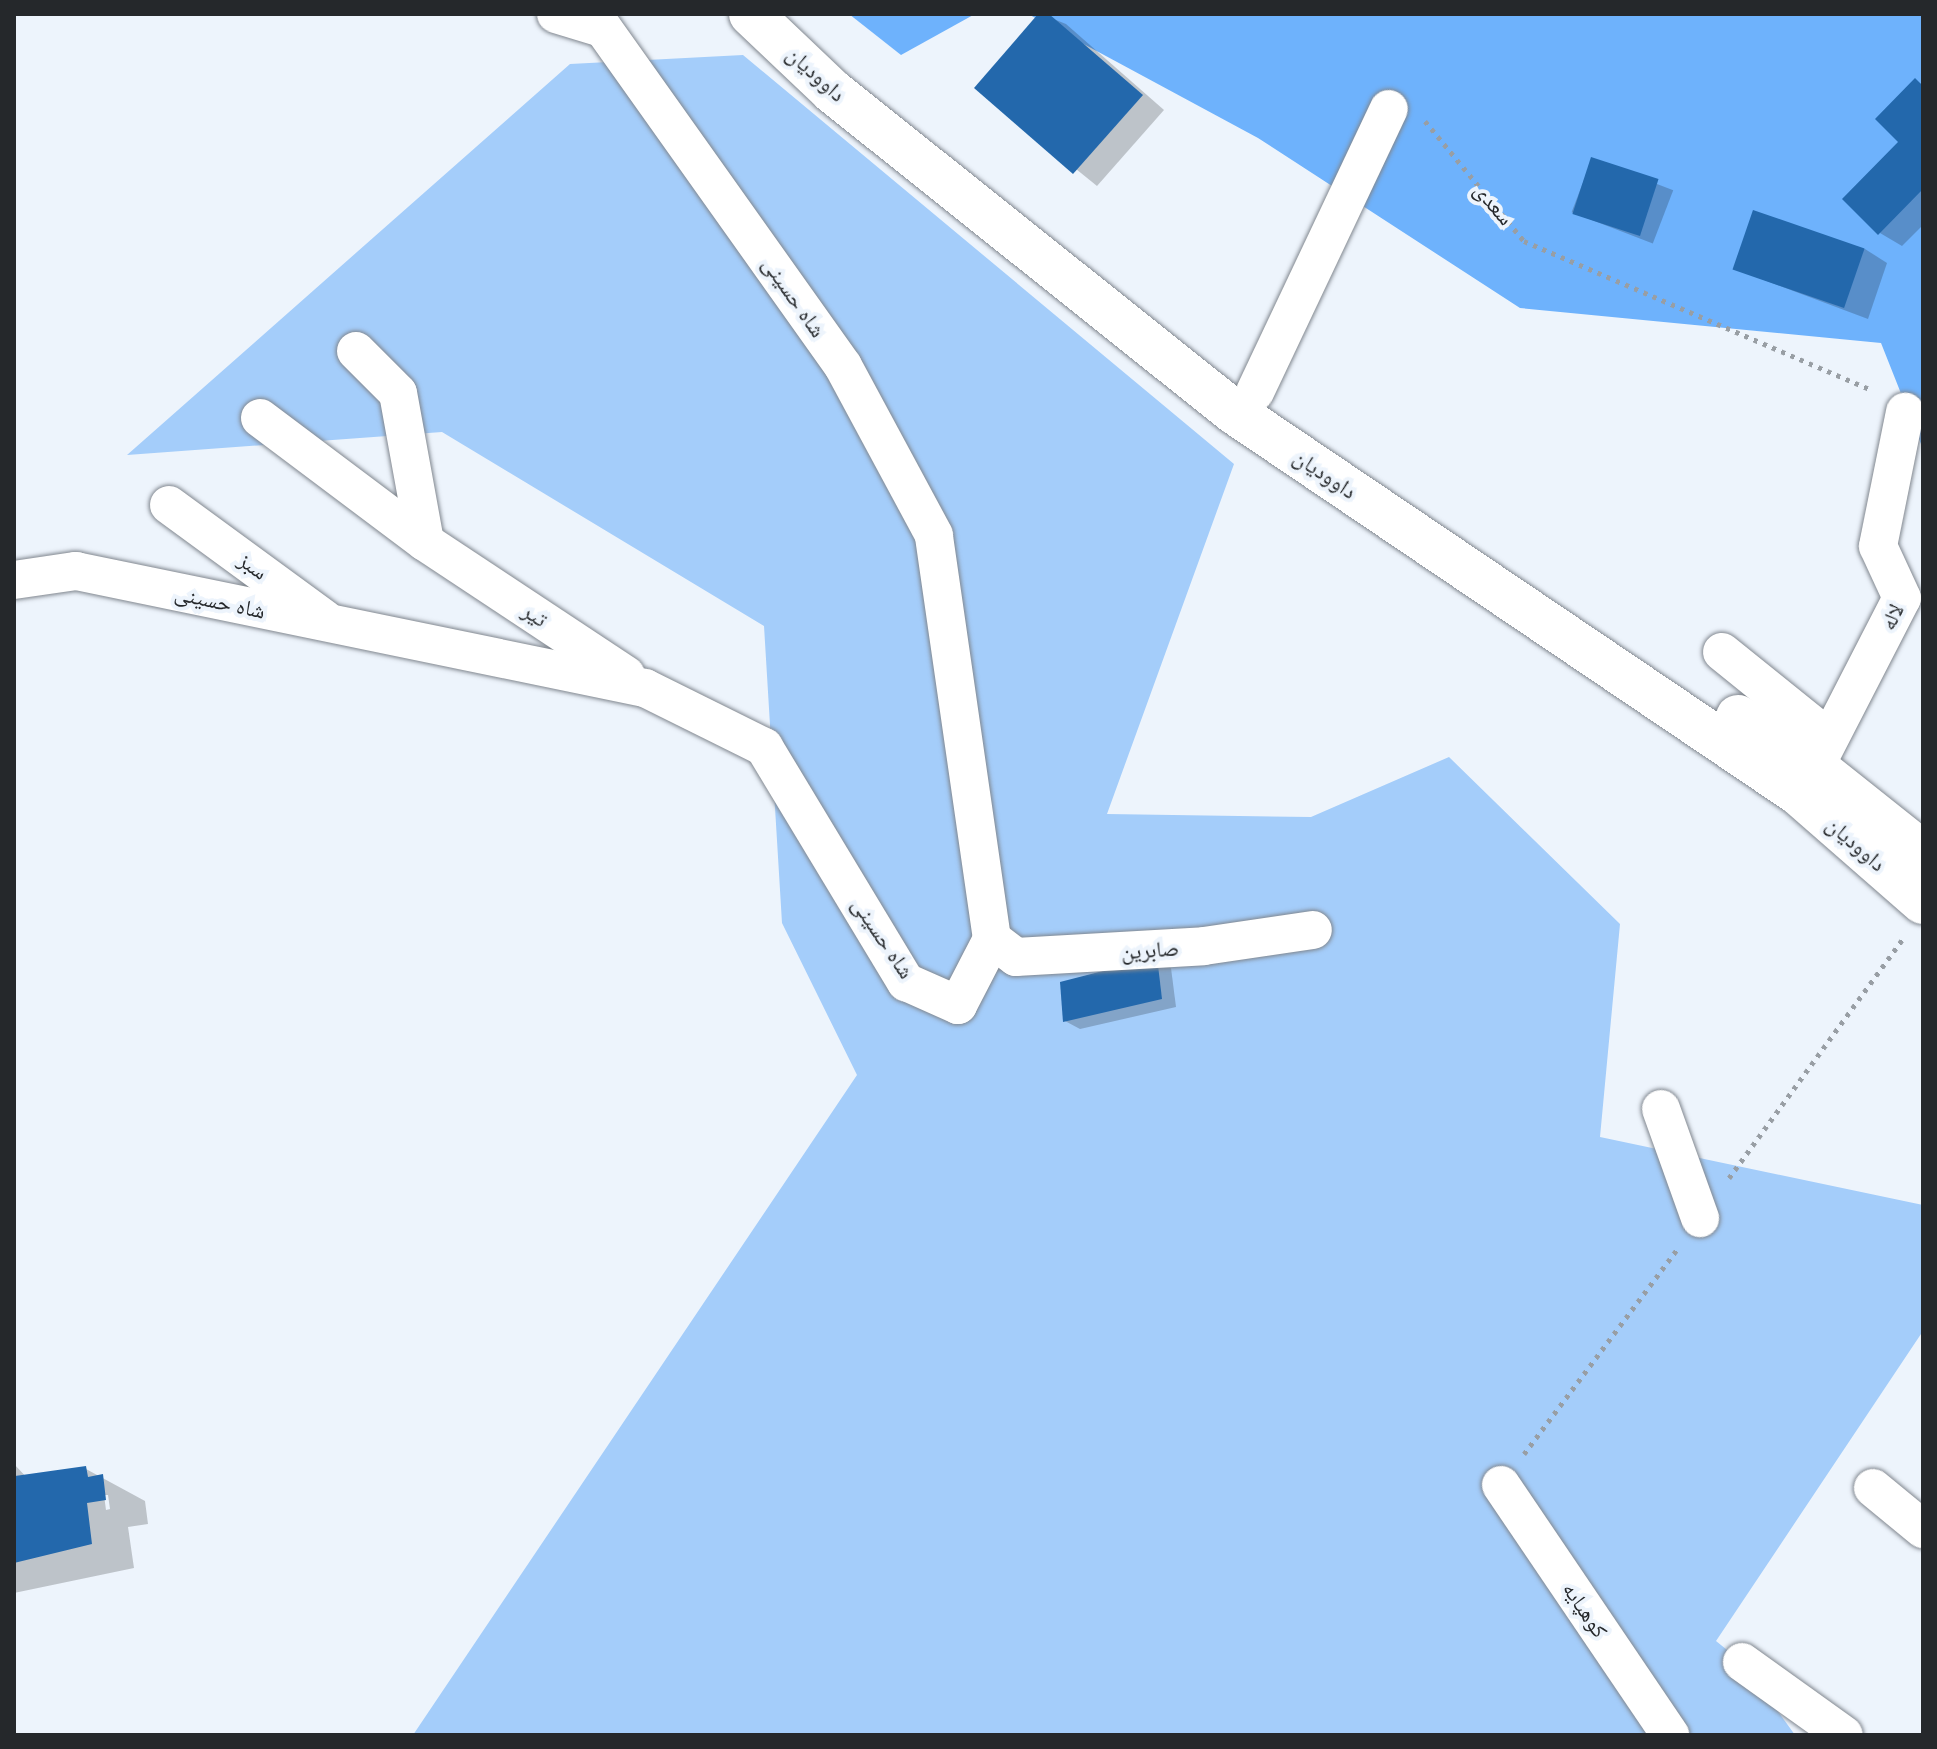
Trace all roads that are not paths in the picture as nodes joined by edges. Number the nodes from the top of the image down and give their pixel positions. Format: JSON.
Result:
{"nodes":[{"id":1,"x":556,"y":14,"type":"edge"},
{"id":2,"x":751,"y":14,"type":"edge"},
{"id":3,"x":787,"y":14,"type":"edge"},
{"id":4,"x":598,"y":21,"type":"edge"},
{"id":5,"x":1389,"y":109,"type":"road end"},
{"id":6,"x":356,"y":351,"type":"dead end"},
{"id":7,"x":1255,"y":392,"type":"junction"},
{"id":8,"x":1905,"y":412,"type":"road end"},
{"id":9,"x":260,"y":418,"type":"dead end"},
{"id":10,"x":169,"y":505,"type":"dead end"},
{"id":11,"x":425,"y":542,"type":"junction"},
{"id":12,"x":14,"y":580,"type":"edge"},
{"id":13,"x":337,"y":627,"type":"junction"},
{"id":14,"x":1722,"y":652,"type":"dead end"},
{"id":15,"x":645,"y":688,"type":"junction"},
{"id":16,"x":1816,"y":768,"type":"junction"},
{"id":17,"x":1923,"y":853,"type":"edge"},
{"id":18,"x":1922,"y":898,"type":"edge"},
{"id":19,"x":1313,"y":930,"type":"dead end"},
{"id":20,"x":992,"y":939,"type":"junction"},
{"id":21,"x":1661,"y":1109,"type":"dead end"},
{"id":22,"x":1700,"y":1218,"type":"dead end"},
{"id":23,"x":1501,"y":1485,"type":"dead end"},
{"id":24,"x":1873,"y":1488,"type":"dead end"},
{"id":25,"x":1923,"y":1529,"type":"edge"},
{"id":26,"x":1742,"y":1662,"type":"dead end"},
{"id":27,"x":1670,"y":1735,"type":"edge"},
{"id":28,"x":1844,"y":1735,"type":"edge"}],
"edges":[{"from":1,"to":4,"type":"street","name":"شاه حسینی"},
{"from":2,"to":16,"type":"street","name":"داوودیان"},
{"from":3,"to":7,"type":"street","name":"داوودیان"},
{"from":4,"to":20,"type":"street","name":"شاه حسینی"},
{"from":5,"to":7,"type":"street"},
{"from":6,"to":11,"type":"street"},
{"from":7,"to":16,"type":"street","name":"داوودیان"},
{"from":8,"to":16,"type":"street","name":"لاله"},
{"from":9,"to":11,"type":"street","name":"تیر"},
{"from":10,"to":13,"type":"street","name":"سبز"},
{"from":11,"to":15,"type":"street","name":"تیر"},
{"from":12,"to":13,"type":"street","name":"شاه حسینی"},
{"from":13,"to":15,"type":"street","name":"شاه حسینی"},
{"from":14,"to":16,"type":"street"},
{"from":15,"to":20,"type":"street","name":"شاه حسینی"},
{"from":16,"to":17,"type":"street","name":"داوودیان"},
{"from":16,"to":18,"type":"street","name":"داوودیان"},
{"from":19,"to":20,"type":"street","name":"صابرین"},
{"from":21,"to":22,"type":"street"},
{"from":23,"to":27,"type":"street","name":"کوهپایه"},
{"from":24,"to":25,"type":"street"},
{"from":26,"to":28,"type":"street"}]}
